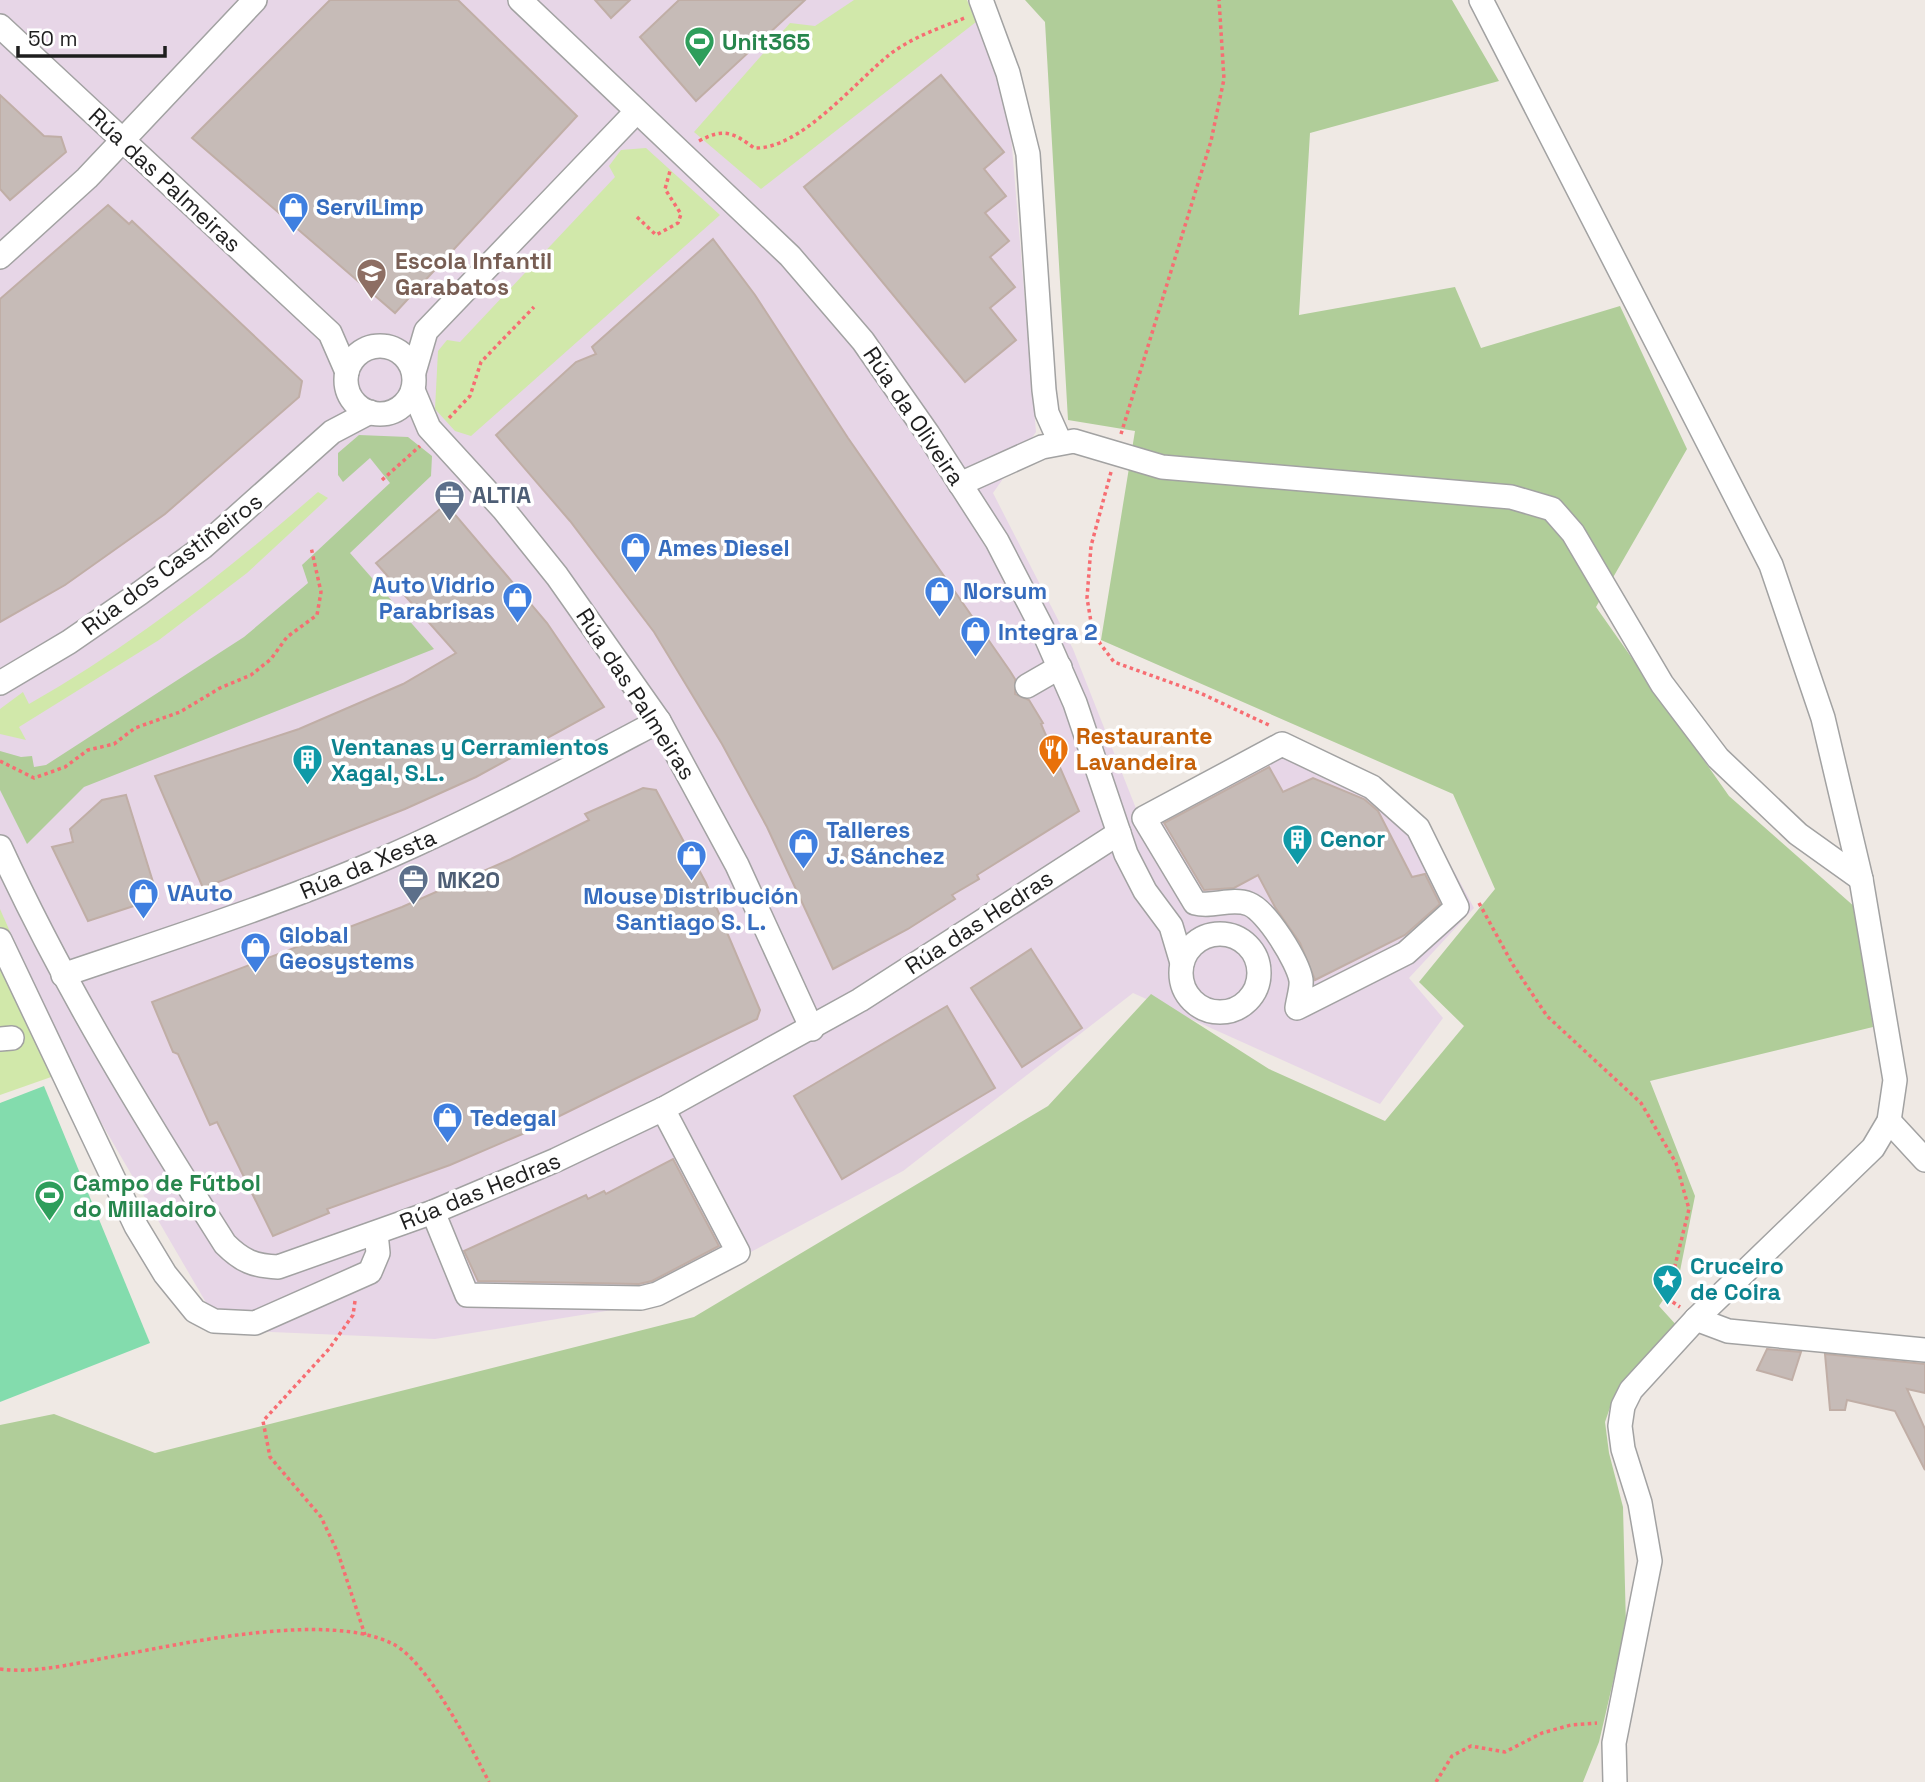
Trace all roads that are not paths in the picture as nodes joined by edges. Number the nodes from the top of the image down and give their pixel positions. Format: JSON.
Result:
{"nodes":[{"id":1,"x":255,"y":0,"type":"edge"},
{"id":2,"x":520,"y":0,"type":"edge"},
{"id":3,"x":1481,"y":0,"type":"edge"},
{"id":4,"x":983,"y":5,"type":"edge"},
{"id":5,"x":0,"y":26,"type":"edge"},
{"id":6,"x":636,"y":112,"type":"junction"},
{"id":7,"x":124,"y":141,"type":"junction"},
{"id":8,"x":0,"y":257,"type":"edge"},
{"id":9,"x":426,"y":331,"type":"junction"},
{"id":10,"x":330,"y":333,"type":"junction"},
{"id":11,"x":376,"y":347,"type":"junction"},
{"id":12,"x":347,"y":381,"type":"junction"},
{"id":13,"x":413,"y":381,"type":"junction"},
{"id":14,"x":377,"y":413,"type":"junction"},
{"id":15,"x":332,"y":432,"type":"junction"},
{"id":16,"x":432,"y":432,"type":"junction"},
{"id":17,"x":1060,"y":442,"type":"junction"},
{"id":18,"x":960,"y":484,"type":"junction"},
{"id":19,"x":1060,"y":667,"type":"junction"},
{"id":20,"x":0,"y":683,"type":"edge"},
{"id":21,"x":1027,"y":686,"type":"dead end"},
{"id":22,"x":659,"y":721,"type":"junction"},
{"id":23,"x":1119,"y":833,"type":"junction"},
{"id":24,"x":0,"y":848,"type":"edge"},
{"id":25,"x":1175,"y":874,"type":"junction"},
{"id":26,"x":1861,"y":879,"type":"junction"},
{"id":27,"x":1145,"y":891,"type":"junction"},
{"id":28,"x":1171,"y":926,"type":"junction"},
{"id":29,"x":1203,"y":938,"type":"junction"},
{"id":30,"x":0,"y":940,"type":"edge"},
{"id":31,"x":1182,"y":963,"type":"junction"},
{"id":32,"x":63,"y":975,"type":"junction"},
{"id":33,"x":811,"y":1029,"type":"junction"},
{"id":34,"x":663,"y":1109,"type":"junction"},
{"id":35,"x":1889,"y":1121,"type":"junction"},
{"id":36,"x":1925,"y":1160,"type":"edge"},
{"id":37,"x":433,"y":1212,"type":"junction"},
{"id":38,"x":376,"y":1233,"type":"junction"},
{"id":39,"x":1696,"y":1319,"type":"junction"},
{"id":40,"x":1925,"y":1350,"type":"edge"},
{"id":41,"x":1615,"y":1782,"type":"edge"}],
"edges":[{"from":1,"to":7,"type":"street"},
{"from":2,"to":6,"type":"street","name":"Rúa da Oliveira"},
{"from":3,"to":26,"type":"street"},
{"from":4,"to":17,"type":"street"},
{"from":5,"to":7,"type":"street","name":"Rúa das Palmeiras"},
{"from":6,"to":9,"type":"street"},
{"from":6,"to":18,"type":"street","name":"Rúa da Oliveira"},
{"from":7,"to":8,"type":"street"},
{"from":7,"to":10,"type":"street","name":"Rúa das Palmeiras"},
{"from":9,"to":11,"type":"street"},
{"from":9,"to":13,"type":"street"},
{"from":10,"to":11,"type":"street","name":"Rúa das Palmeiras"},
{"from":10,"to":12,"type":"street","name":"Rúa das Palmeiras"},
{"from":11,"to":12,"type":"street"},
{"from":11,"to":13,"type":"street"},
{"from":12,"to":14,"type":"street"},
{"from":12,"to":15,"type":"street","name":"Rúa dos Castiñeiros"},
{"from":13,"to":14,"type":"street"},
{"from":13,"to":16,"type":"street","name":"Rúa das Palmeiras"},
{"from":14,"to":15,"type":"street","name":"Rúa dos Castiñeiros"},
{"from":14,"to":16,"type":"street","name":"Rúa das Palmeiras"},
{"from":15,"to":20,"type":"street","name":"Rúa dos Castiñeiros"},
{"from":16,"to":22,"type":"street","name":"Rúa das Palmeiras"},
{"from":17,"to":18,"type":"street"},
{"from":17,"to":26,"type":"street"},
{"from":18,"to":19,"type":"street","name":"Rúa da Oliveira"},
{"from":19,"to":21,"type":"street"},
{"from":19,"to":23,"type":"street","name":"Rúa da Oliveira"},
{"from":22,"to":32,"type":"street","name":"Rúa da Xesta"},
{"from":22,"to":33,"type":"street","name":"Rúa das Palmeiras"},
{"from":23,"to":27,"type":"street","name":"Rúa da Oliveira"},
{"from":23,"to":33,"type":"street","name":"Rúa das Hedras"},
{"from":24,"to":32,"type":"street","name":"Rúa das Hedras"},
{"from":25,"to":25,"type":"street"},
{"from":25,"to":27,"type":"street"},
{"from":26,"to":35,"type":"street"},
{"from":27,"to":28,"type":"street","name":"Rúa da Oliveira"},
{"from":28,"to":29,"type":"street","name":"Rúa da Oliveira"},
{"from":28,"to":31,"type":"street","name":"Rúa da Oliveira"},
{"from":29,"to":31,"type":"street"},
{"from":29,"to":31,"type":"street","name":"Rúa da Oliveira"},
{"from":30,"to":38,"type":"street"},
{"from":32,"to":38,"type":"street","name":"Rúa das Hedras"},
{"from":33,"to":34,"type":"street","name":"Rúa das Hedras"},
{"from":34,"to":37,"type":"street","name":"Rúa das Hedras"},
{"from":34,"to":37,"type":"street"},
{"from":35,"to":36,"type":"street"},
{"from":35,"to":39,"type":"street"},
{"from":37,"to":38,"type":"street","name":"Rúa das Hedras"},
{"from":39,"to":40,"type":"street"},
{"from":39,"to":41,"type":"street"}]}
